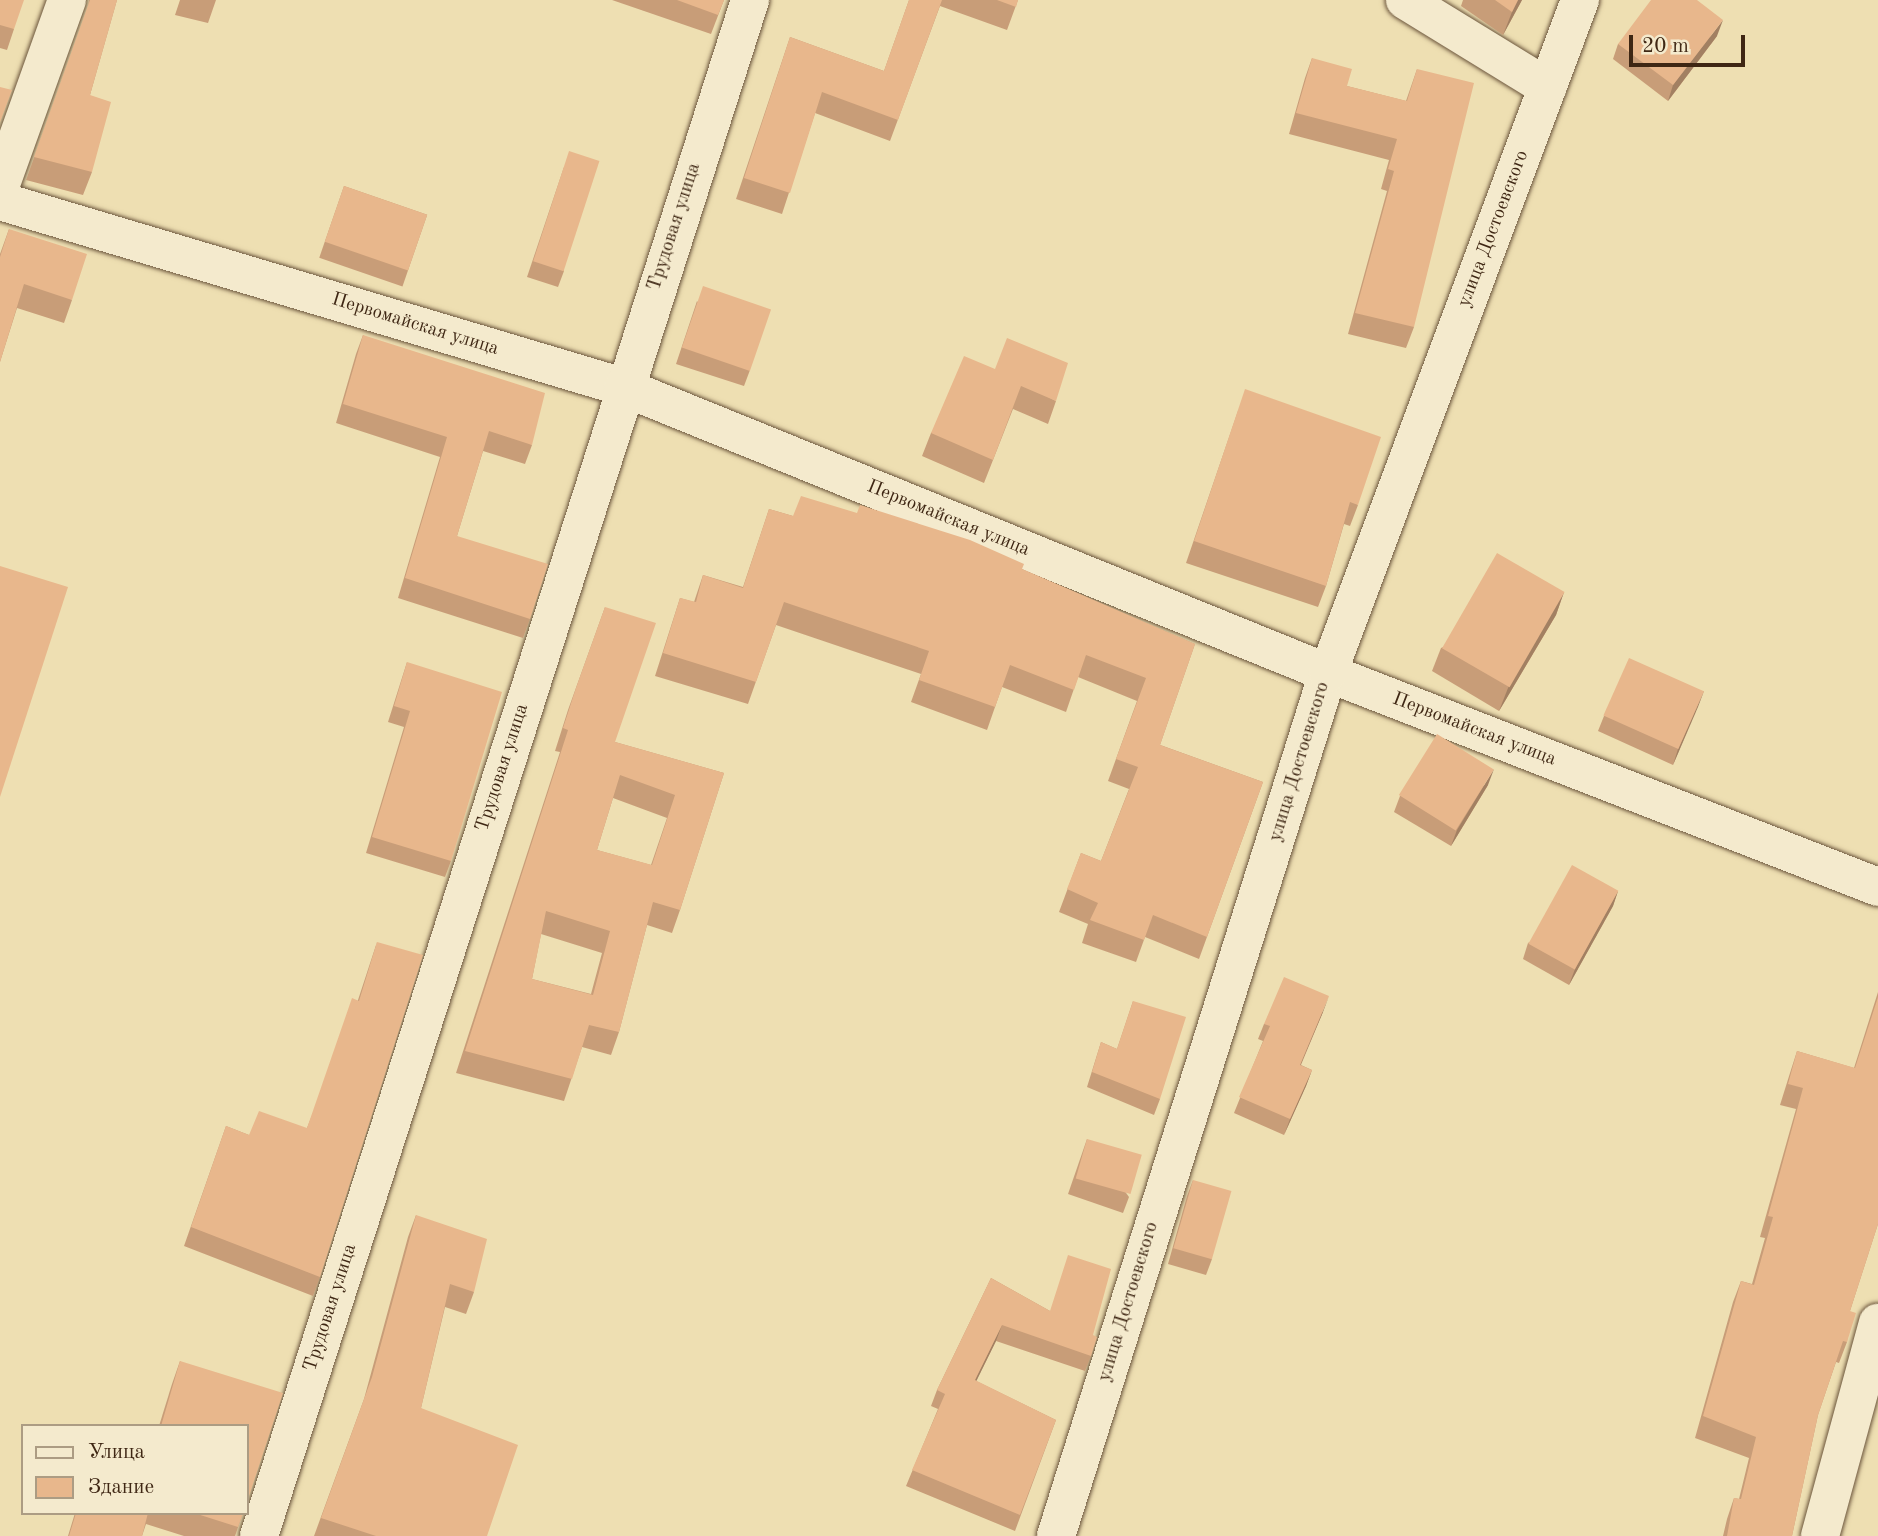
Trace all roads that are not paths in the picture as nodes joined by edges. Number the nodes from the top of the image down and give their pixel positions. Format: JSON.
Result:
{"nodes":[{"id":1,"x":67,"y":0,"type":"edge"},
{"id":2,"x":750,"y":0,"type":"edge"},
{"id":3,"x":1405,"y":0,"type":"edge"},
{"id":4,"x":1580,"y":0,"type":"edge"},
{"id":5,"x":1547,"y":87,"type":"junction"},
{"id":6,"x":0,"y":187,"type":"edge"},
{"id":7,"x":0,"y":201,"type":"edge"},
{"id":8,"x":623,"y":387,"type":"junction"},
{"id":9,"x":1328,"y":673,"type":"junction"},
{"id":10,"x":1878,"y":887,"type":"edge"},
{"id":11,"x":1878,"y":1323,"type":"edge"},
{"id":12,"x":258,"y":1536,"type":"edge"},
{"id":13,"x":1056,"y":1536,"type":"edge"},
{"id":14,"x":1820,"y":1536,"type":"edge"}],
"edges":[{"from":1,"to":6,"type":"street"},
{"from":2,"to":8,"type":"street","name":"Трудовая улица"},
{"from":3,"to":5,"type":"street"},
{"from":4,"to":5,"type":"street","name":"улица Достоевского"},
{"from":5,"to":9,"type":"street","name":"улица Достоевского"},
{"from":7,"to":8,"type":"street","name":"Первомайская улица"},
{"from":8,"to":9,"type":"street","name":"Первомайская улица"},
{"from":8,"to":12,"type":"street","name":"Трудовая улица"},
{"from":9,"to":10,"type":"street","name":"Первомайская улица"},
{"from":9,"to":13,"type":"street","name":"улица Достоевского"},
{"from":11,"to":14,"type":"street"}]}
